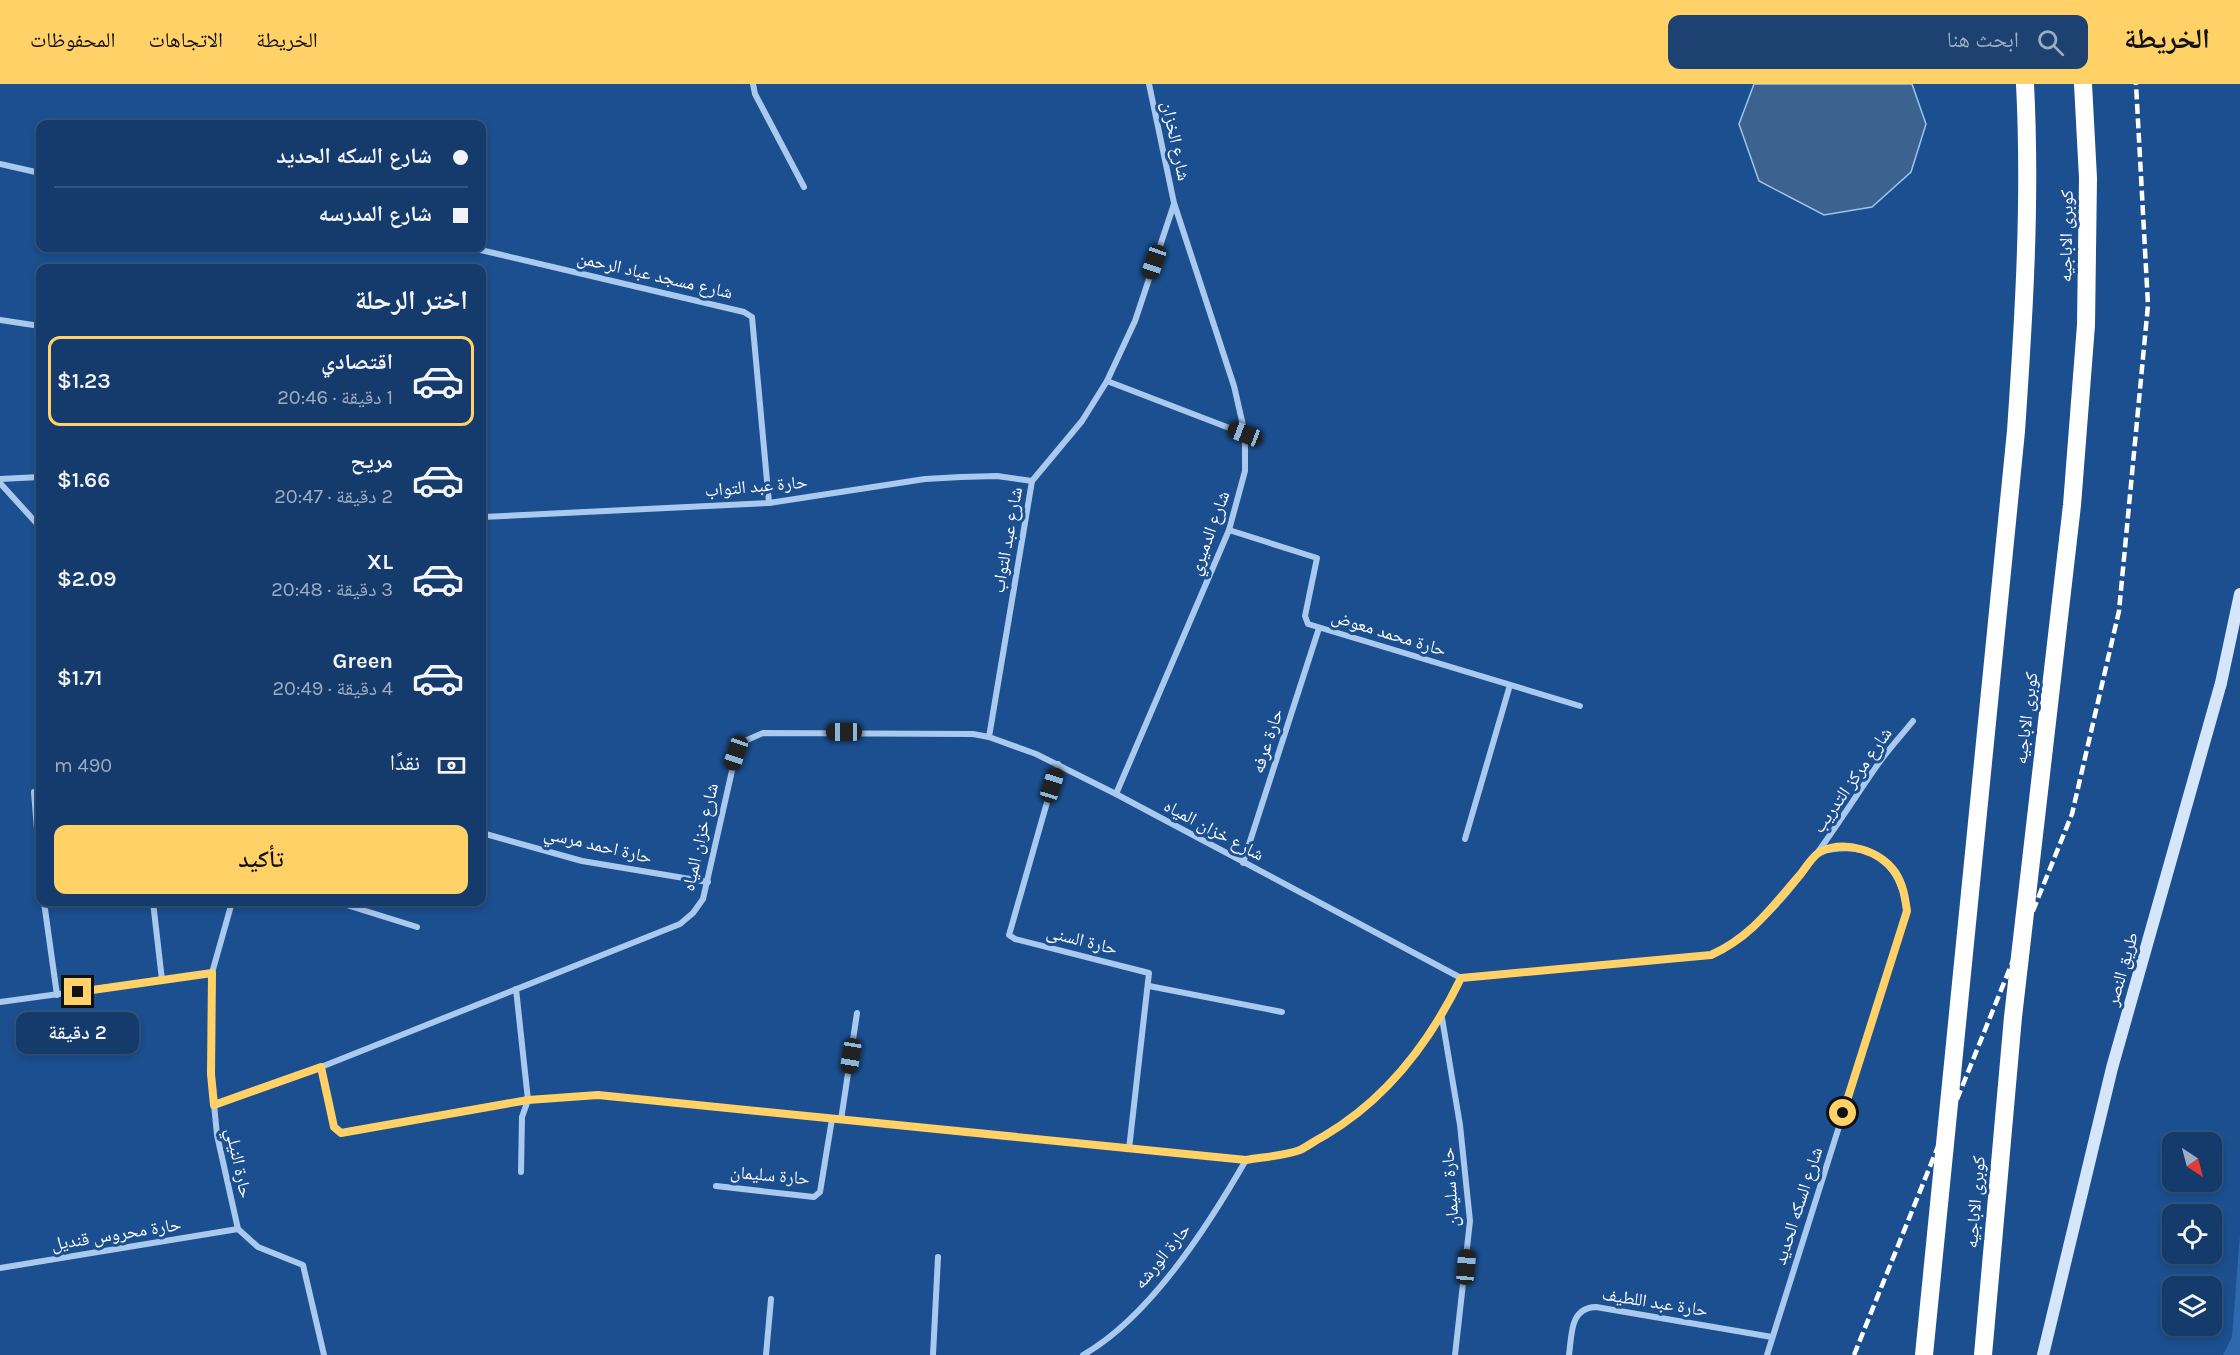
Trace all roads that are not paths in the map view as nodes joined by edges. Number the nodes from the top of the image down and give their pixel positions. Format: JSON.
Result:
{"nodes":[{"id":1,"x":753,"y":84,"type":"edge"},
{"id":2,"x":1149,"y":84,"type":"edge"},
{"id":3,"x":2025,"y":84,"type":"edge"},
{"id":4,"x":2083,"y":84,"type":"edge"},
{"id":5,"x":0,"y":164,"type":"edge"},
{"id":6,"x":36,"y":172,"type":"edge"},
{"id":7,"x":804,"y":187,"type":"dead end"},
{"id":8,"x":1174,"y":203,"type":"junction"},
{"id":9,"x":486,"y":251,"type":"edge"},
{"id":10,"x":0,"y":320,"type":"edge"},
{"id":11,"x":36,"y":325,"type":"edge"},
{"id":12,"x":1107,"y":381,"type":"junction"},
{"id":13,"x":1245,"y":434,"type":"junction"},
{"id":14,"x":36,"y":477,"type":"edge"},
{"id":15,"x":0,"y":481,"type":"edge"},
{"id":16,"x":1032,"y":481,"type":"junction"},
{"id":17,"x":769,"y":503,"type":"junction"},
{"id":18,"x":486,"y":517,"type":"edge"},
{"id":19,"x":36,"y":522,"type":"edge"},
{"id":20,"x":1229,"y":530,"type":"junction"},
{"id":21,"x":2240,"y":594,"type":"edge"},
{"id":22,"x":1319,"y":628,"type":"junction"},
{"id":23,"x":1510,"y":685,"type":"junction"},
{"id":24,"x":1580,"y":706,"type":"dead end"},
{"id":25,"x":1913,"y":720,"type":"dead end"},
{"id":26,"x":988,"y":737,"type":"junction"},
{"id":27,"x":1058,"y":764,"type":"junction"},
{"id":28,"x":34,"y":792,"type":"dead end"},
{"id":29,"x":1116,"y":794,"type":"junction"},
{"id":30,"x":36,"y":817,"type":"edge"},
{"id":31,"x":486,"y":834,"type":"edge"},
{"id":32,"x":1465,"y":839,"type":"dead end"},
{"id":33,"x":1819,"y":852,"type":"junction"},
{"id":34,"x":1243,"y":863,"type":"junction"},
{"id":35,"x":708,"y":882,"type":"junction"},
{"id":36,"x":45,"y":906,"type":"edge"},
{"id":37,"x":153,"y":906,"type":"edge"},
{"id":38,"x":231,"y":906,"type":"edge"},
{"id":39,"x":350,"y":906,"type":"edge"},
{"id":40,"x":417,"y":927,"type":"dead end"},
{"id":41,"x":212,"y":973,"type":"junction"},
{"id":42,"x":1461,"y":978,"type":"junction"},
{"id":43,"x":162,"y":980,"type":"junction"},
{"id":44,"x":1149,"y":986,"type":"junction"},
{"id":45,"x":516,"y":989,"type":"junction"},
{"id":46,"x":57,"y":995,"type":"junction"},
{"id":47,"x":0,"y":1002,"type":"edge"},
{"id":48,"x":1282,"y":1012,"type":"dead end"},
{"id":49,"x":857,"y":1013,"type":"dead end"},
{"id":50,"x":1442,"y":1018,"type":"junction"},
{"id":51,"x":321,"y":1067,"type":"junction"},
{"id":52,"x":528,"y":1100,"type":"junction"},
{"id":53,"x":214,"y":1105,"type":"junction"},
{"id":54,"x":832,"y":1119,"type":"junction"},
{"id":55,"x":841,"y":1120,"type":"junction"},
{"id":56,"x":1129,"y":1149,"type":"junction"},
{"id":57,"x":1246,"y":1160,"type":"junction"},
{"id":58,"x":521,"y":1172,"type":"dead end"},
{"id":59,"x":716,"y":1186,"type":"dead end"},
{"id":60,"x":238,"y":1229,"type":"junction"},
{"id":61,"x":938,"y":1257,"type":"dead end"},
{"id":62,"x":0,"y":1268,"type":"edge"},
{"id":63,"x":771,"y":1299,"type":"dead end"},
{"id":64,"x":1772,"y":1337,"type":"junction"},
{"id":65,"x":324,"y":1355,"type":"edge"},
{"id":66,"x":765,"y":1355,"type":"edge"},
{"id":67,"x":933,"y":1355,"type":"edge"},
{"id":68,"x":1083,"y":1355,"type":"edge"},
{"id":69,"x":1455,"y":1355,"type":"edge"},
{"id":70,"x":1569,"y":1355,"type":"edge"},
{"id":71,"x":1767,"y":1355,"type":"edge"},
{"id":72,"x":1924,"y":1355,"type":"edge"},
{"id":73,"x":1983,"y":1355,"type":"edge"},
{"id":74,"x":2043,"y":1355,"type":"edge"}],
"edges":[{"from":1,"to":7,"type":"street"},
{"from":2,"to":8,"type":"street","name":"شارع الخزان"},
{"from":3,"to":72,"type":"highway","name":"كوبرى الاباجيه"},
{"from":4,"to":73,"type":"highway","name":"كوبرى الاباجيه"},
{"from":5,"to":6,"type":"street"},
{"from":8,"to":12,"type":"street","name":"شارع عبد التواب"},
{"from":8,"to":13,"type":"street","name":"شارع الدميري"},
{"from":9,"to":17,"type":"street","name":"شارع مسجد عباد الرحمن"},
{"from":10,"to":11,"type":"street"},
{"from":12,"to":13,"type":"street"},
{"from":12,"to":16,"type":"street","name":"شارع عبد التواب"},
{"from":13,"to":20,"type":"street","name":"شارع الدميري"},
{"from":14,"to":15,"type":"street"},
{"from":15,"to":19,"type":"street"},
{"from":16,"to":17,"type":"street","name":"حارة عبد التواب"},
{"from":16,"to":26,"type":"street","name":"شارع عبد التواب"},
{"from":17,"to":18,"type":"street","name":"حارة عبد التواب"},
{"from":20,"to":22,"type":"street","name":"حارة محمد معوض"},
{"from":20,"to":29,"type":"street","name":"شارع الدميري"},
{"from":21,"to":74,"type":"street","name":"طريق النصر"},
{"from":22,"to":23,"type":"street","name":"حارة محمد معوض"},
{"from":22,"to":34,"type":"street","name":"حارة عرفه"},
{"from":23,"to":24,"type":"street","name":"حارة محمد معوض"},
{"from":23,"to":32,"type":"street"},
{"from":25,"to":33,"type":"street","name":"شارع مركز التدريب"},
{"from":26,"to":27,"type":"street","name":"شارع خزان المياه"},
{"from":26,"to":35,"type":"street","name":"شارع خزان المياه"},
{"from":27,"to":29,"type":"street","name":"شارع خزان المياه"},
{"from":27,"to":44,"type":"street","name":"حارة السنى"},
{"from":28,"to":30,"type":"street"},
{"from":29,"to":34,"type":"street","name":"شارع خزان المياه"},
{"from":31,"to":35,"type":"street","name":"حارة احمد مرسي"},
{"from":33,"to":42,"type":"street","name":"شارع مركز التدريب"},
{"from":33,"to":64,"type":"street","name":"شارع السكه الحديد"},
{"from":34,"to":42,"type":"street","name":"شارع خزان المياه"},
{"from":35,"to":45,"type":"street","name":"شارع خزان المياه"},
{"from":36,"to":46,"type":"street"},
{"from":37,"to":43,"type":"street"},
{"from":38,"to":41,"type":"street","name":"حارة النيلي"},
{"from":39,"to":40,"type":"street"},
{"from":41,"to":43,"type":"street"},
{"from":41,"to":53,"type":"street","name":"حارة النيلي"},
{"from":42,"to":50,"type":"street"},
{"from":43,"to":46,"type":"street"},
{"from":44,"to":48,"type":"street"},
{"from":44,"to":56,"type":"street"},
{"from":45,"to":51,"type":"street","name":"شارع خزان المياه"},
{"from":45,"to":52,"type":"street"},
{"from":46,"to":47,"type":"street"},
{"from":49,"to":55,"type":"street"},
{"from":50,"to":57,"type":"street"},
{"from":50,"to":69,"type":"street","name":"حارة سليمان"},
{"from":51,"to":52,"type":"street"},
{"from":51,"to":53,"type":"street","name":"شارع خزان المياه"},
{"from":52,"to":54,"type":"street"},
{"from":52,"to":58,"type":"street"},
{"from":53,"to":60,"type":"street","name":"حارة النيلي"},
{"from":54,"to":55,"type":"street"},
{"from":54,"to":59,"type":"street","name":"حارة سليمان"},
{"from":55,"to":56,"type":"street"},
{"from":56,"to":57,"type":"street"},
{"from":57,"to":68,"type":"street","name":"حارة الورشه"},
{"from":60,"to":62,"type":"street","name":"حارة محروس قنديل"},
{"from":60,"to":65,"type":"street"},
{"from":61,"to":67,"type":"street"},
{"from":63,"to":66,"type":"street"},
{"from":64,"to":70,"type":"street","name":"حارة عبد اللطيف"},
{"from":64,"to":71,"type":"street","name":"شارع السكه الحديد"}]}
